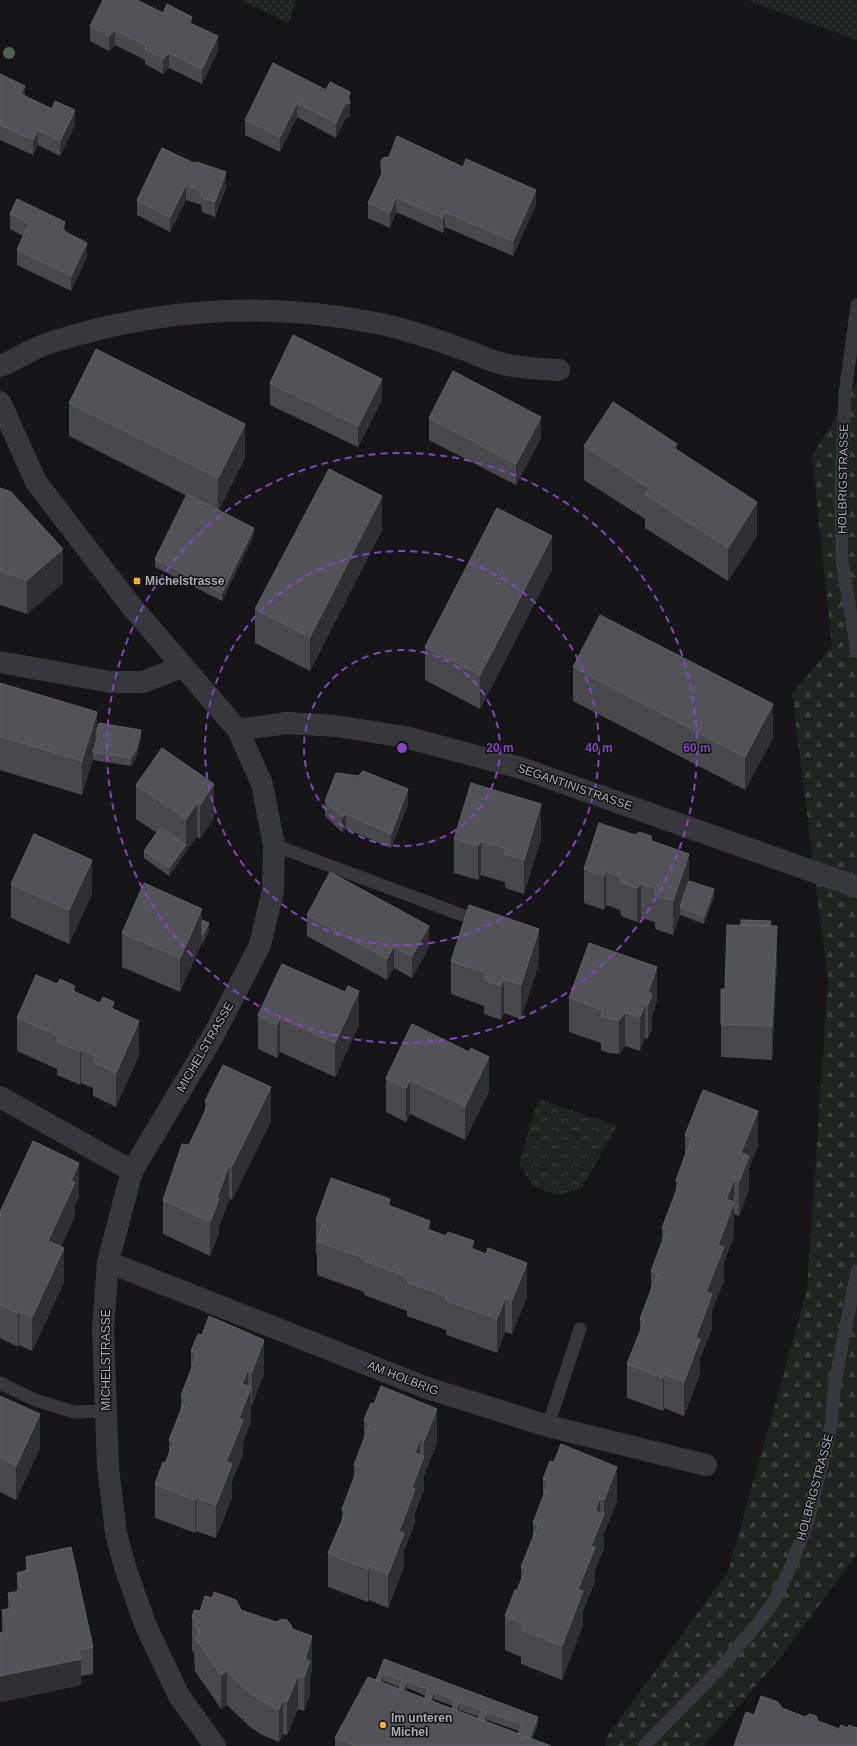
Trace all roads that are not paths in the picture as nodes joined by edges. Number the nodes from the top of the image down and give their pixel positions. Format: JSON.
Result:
{"nodes":[{"id":1,"x":857,"y":305,"type":"edge"},
{"id":2,"x":0,"y":366,"type":"edge"},
{"id":3,"x":559,"y":370,"type":"dead end"},
{"id":4,"x":0,"y":402,"type":"edge"},
{"id":5,"x":857,"y":652,"type":"edge"},
{"id":6,"x":0,"y":662,"type":"edge"},
{"id":7,"x":182,"y":667,"type":"junction"},
{"id":8,"x":238,"y":730,"type":"junction"},
{"id":9,"x":274,"y":845,"type":"junction"},
{"id":10,"x":852,"y":885,"type":"edge"},
{"id":11,"x":462,"y":915,"type":"dead end"},
{"id":12,"x":0,"y":1096,"type":"edge"},
{"id":13,"x":132,"y":1171,"type":"junction"},
{"id":14,"x":108,"y":1262,"type":"junction"},
{"id":15,"x":857,"y":1271,"type":"edge"},
{"id":16,"x":580,"y":1329,"type":"dead end"},
{"id":17,"x":0,"y":1383,"type":"edge"},
{"id":18,"x":106,"y":1411,"type":"junction"},
{"id":19,"x":548,"y":1426,"type":"junction"},
{"id":20,"x":706,"y":1465,"type":"dead end"},
{"id":21,"x":215,"y":1746,"type":"edge"},
{"id":22,"x":644,"y":1746,"type":"edge"}],
"edges":[{"from":1,"to":5,"type":"lane","name":"HOLBRIGSTRASSE"},
{"from":2,"to":3,"type":"street"},
{"from":4,"to":7,"type":"street","name":"MICHELSTRASSE"},
{"from":6,"to":7,"type":"street"},
{"from":7,"to":8,"type":"street","name":"MICHELSTRASSE"},
{"from":8,"to":9,"type":"street","name":"MICHELSTRASSE"},
{"from":8,"to":10,"type":"street","name":"SEGANTINISTRASSE"},
{"from":9,"to":11,"type":"lane"},
{"from":9,"to":13,"type":"street","name":"MICHELSTRASSE"},
{"from":12,"to":13,"type":"street"},
{"from":13,"to":14,"type":"street","name":"MICHELSTRASSE"},
{"from":14,"to":18,"type":"street","name":"MICHELSTRASSE"},
{"from":14,"to":19,"type":"street","name":"AM HOLBRIG"},
{"from":15,"to":22,"type":"lane","name":"HOLBRIGSTRASSE"},
{"from":16,"to":19,"type":"lane"},
{"from":17,"to":18,"type":"lane"},
{"from":18,"to":21,"type":"street","name":"MICHELSTRASSE"},
{"from":19,"to":20,"type":"street","name":"AM HOLBRIG"}]}
